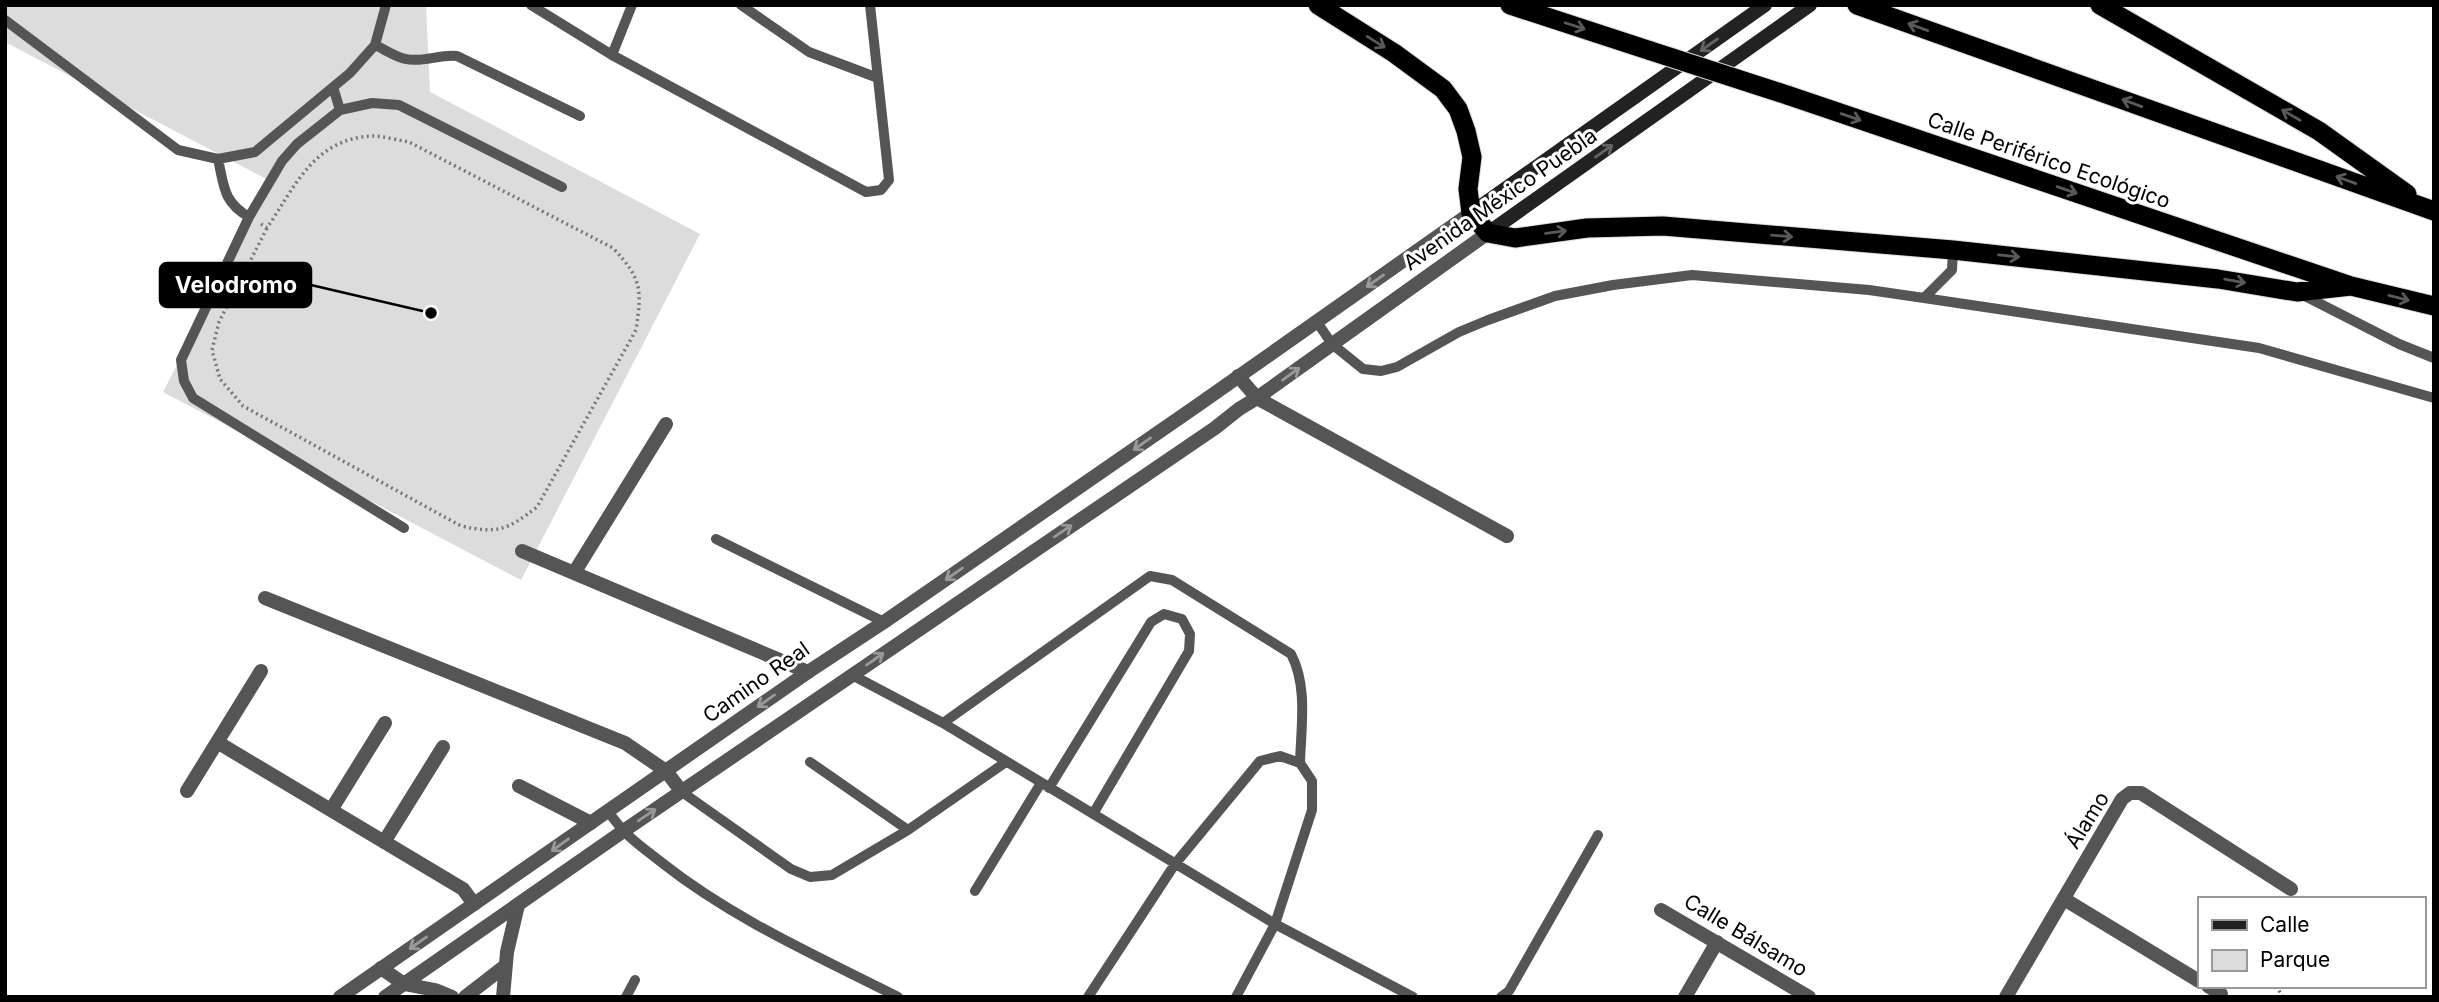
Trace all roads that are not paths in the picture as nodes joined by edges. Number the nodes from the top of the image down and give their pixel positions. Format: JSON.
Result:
{"nodes":[{"id":1,"x":386,"y":5,"type":"edge"},
{"id":2,"x":531,"y":5,"type":"edge"},
{"id":3,"x":741,"y":5,"type":"edge"},
{"id":4,"x":870,"y":5,"type":"edge"},
{"id":5,"x":1318,"y":5,"type":"edge"},
{"id":6,"x":1510,"y":5,"type":"edge"},
{"id":7,"x":1765,"y":5,"type":"edge"},
{"id":8,"x":1810,"y":5,"type":"edge"},
{"id":9,"x":2100,"y":5,"type":"edge"},
{"id":10,"x":628,"y":6,"type":"edge"},
{"id":11,"x":1864,"y":8,"type":"edge"},
{"id":12,"x":5,"y":20,"type":"edge"},
{"id":13,"x":375,"y":44,"type":"junction"},
{"id":14,"x":612,"y":55,"type":"junction"},
{"id":15,"x":878,"y":78,"type":"junction"},
{"id":16,"x":333,"y":87,"type":"junction"},
{"id":17,"x":340,"y":110,"type":"junction"},
{"id":18,"x":580,"y":116,"type":"dead end"},
{"id":19,"x":219,"y":159,"type":"junction"},
{"id":20,"x":562,"y":187,"type":"dead end"},
{"id":21,"x":2431,"y":210,"type":"edge"},
{"id":22,"x":1471,"y":213,"type":"junction"},
{"id":23,"x":249,"y":217,"type":"junction"},
{"id":24,"x":1488,"y":233,"type":"junction"},
{"id":25,"x":1953,"y":250,"type":"junction"},
{"id":26,"x":2351,"y":286,"type":"junction"},
{"id":27,"x":2297,"y":292,"type":"junction"},
{"id":28,"x":1924,"y":298,"type":"junction"},
{"id":29,"x":2434,"y":306,"type":"edge"},
{"id":30,"x":1317,"y":322,"type":"junction"},
{"id":31,"x":1332,"y":344,"type":"junction"},
{"id":32,"x":2434,"y":358,"type":"edge"},
{"id":33,"x":1238,"y":376,"type":"junction"},
{"id":34,"x":1257,"y":398,"type":"junction"},
{"id":35,"x":2434,"y":398,"type":"edge"},
{"id":36,"x":1198,"y":405,"type":"joint"},
{"id":37,"x":666,"y":424,"type":"dead end"},
{"id":38,"x":404,"y":528,"type":"dead end"},
{"id":39,"x":1507,"y":536,"type":"dead end"},
{"id":40,"x":716,"y":539,"type":"dead end"},
{"id":41,"x":522,"y":551,"type":"dead end"},
{"id":42,"x":574,"y":573,"type":"junction"},
{"id":43,"x":265,"y":598,"type":"dead end"},
{"id":44,"x":884,"y":622,"type":"junction"},
{"id":45,"x":261,"y":671,"type":"dead end"},
{"id":46,"x":808,"y":672,"type":"junction"},
{"id":47,"x":852,"y":675,"type":"junction"},
{"id":48,"x":385,"y":723,"type":"dead end"},
{"id":49,"x":943,"y":723,"type":"junction"},
{"id":50,"x":217,"y":742,"type":"junction"},
{"id":51,"x":443,"y":747,"type":"dead end"},
{"id":52,"x":810,"y":762,"type":"dead end"},
{"id":53,"x":1006,"y":762,"type":"junction"},
{"id":54,"x":1300,"y":762,"type":"junction"},
{"id":55,"x":666,"y":771,"type":"junction"},
{"id":56,"x":1045,"y":785,"type":"junction"},
{"id":57,"x":519,"y":786,"type":"dead end"},
{"id":58,"x":187,"y":792,"type":"dead end"},
{"id":59,"x":682,"y":792,"type":"junction"},
{"id":60,"x":331,"y":810,"type":"junction"},
{"id":61,"x":608,"y":811,"type":"junction"},
{"id":62,"x":1093,"y":814,"type":"junction"},
{"id":63,"x":591,"y":823,"type":"junction"},
{"id":64,"x":908,"y":830,"type":"junction"},
{"id":65,"x":622,"y":832,"type":"junction"},
{"id":66,"x":1598,"y":835,"type":"dead end"},
{"id":67,"x":384,"y":842,"type":"junction"},
{"id":68,"x":1175,"y":864,"type":"junction"},
{"id":69,"x":2291,"y":889,"type":"dead end"},
{"id":70,"x":975,"y":891,"type":"dead end"},
{"id":71,"x":2064,"y":899,"type":"junction"},
{"id":72,"x":474,"y":904,"type":"junction"},
{"id":73,"x":519,"y":905,"type":"junction"},
{"id":74,"x":1661,"y":910,"type":"dead end"},
{"id":75,"x":1275,"y":924,"type":"junction"},
{"id":76,"x":1717,"y":942,"type":"junction"},
{"id":77,"x":505,"y":965,"type":"junction"},
{"id":78,"x":382,"y":968,"type":"junction"},
{"id":79,"x":635,"y":980,"type":"dead end"},
{"id":80,"x":2198,"y":980,"type":"edge"},
{"id":81,"x":404,"y":984,"type":"junction"},
{"id":82,"x":340,"y":997,"type":"edge"},
{"id":83,"x":385,"y":997,"type":"edge"},
{"id":84,"x":452,"y":997,"type":"edge"},
{"id":85,"x":466,"y":997,"type":"edge"},
{"id":86,"x":503,"y":997,"type":"edge"},
{"id":87,"x":626,"y":997,"type":"edge"},
{"id":88,"x":898,"y":997,"type":"edge"},
{"id":89,"x":1088,"y":997,"type":"edge"},
{"id":90,"x":1236,"y":997,"type":"edge"},
{"id":91,"x":1413,"y":997,"type":"edge"},
{"id":92,"x":1501,"y":997,"type":"edge"},
{"id":93,"x":1685,"y":997,"type":"edge"},
{"id":94,"x":1809,"y":997,"type":"edge"},
{"id":95,"x":2006,"y":997,"type":"edge"}],
"edges":[{"from":1,"to":13,"type":"lane"},
{"from":2,"to":14,"type":"lane"},
{"from":3,"to":15,"type":"lane"},
{"from":4,"to":15,"type":"lane"},
{"from":5,"to":22,"type":"highway","one_way":true},
{"from":6,"to":26,"type":"highway","name":"Calle Periférico Ecológico","one_way":true,"bridge":true},
{"from":7,"to":22,"type":"main road","name":"Avenida México Puebla","one_way":true},
{"from":24,"to":8,"type":"main road","name":"Avenida México Puebla","one_way":true},
{"from":21,"to":9,"type":"highway","one_way":true},
{"from":10,"to":14,"type":"lane"},
{"from":21,"to":11,"type":"highway","one_way":true},
{"from":12,"to":19,"type":"lane"},
{"from":13,"to":16,"type":"lane"},
{"from":13,"to":18,"type":"lane"},
{"from":14,"to":15,"type":"lane"},
{"from":16,"to":17,"type":"lane"},
{"from":16,"to":19,"type":"lane"},
{"from":17,"to":20,"type":"lane"},
{"from":17,"to":23,"type":"lane"},
{"from":19,"to":23,"type":"lane"},
{"from":22,"to":24,"type":"highway"},
{"from":22,"to":30,"type":"street","name":"Avenida México Puebla","one_way":true},
{"from":23,"to":38,"type":"lane"},
{"from":24,"to":25,"type":"highway","one_way":true},
{"from":24,"to":31,"type":"street","name":"Avenida México Puebla"},
{"from":25,"to":27,"type":"highway","one_way":true},
{"from":25,"to":28,"type":"lane"},
{"from":26,"to":27,"type":"highway"},
{"from":26,"to":29,"type":"highway","name":"Calle Periférico Ecológico","one_way":true},
{"from":27,"to":32,"type":"lane"},
{"from":28,"to":31,"type":"lane"},
{"from":28,"to":35,"type":"lane"},
{"from":30,"to":31,"type":"lane"},
{"from":30,"to":33,"type":"street","name":"Avenida México Puebla"},
{"from":34,"to":31,"type":"street","name":"Avenida México Puebla","one_way":true},
{"from":33,"to":34,"type":"street"},
{"from":33,"to":36,"type":"street","name":"Avenida México Puebla"},
{"from":34,"to":39,"type":"street"},
{"from":47,"to":34,"type":"street","name":"Avenida México Puebla","one_way":true},
{"from":36,"to":44,"type":"street","name":"Camino Real","one_way":true},
{"from":37,"to":42,"type":"street"},
{"from":40,"to":44,"type":"lane"},
{"from":41,"to":42,"type":"street"},
{"from":42,"to":46,"type":"street"},
{"from":43,"to":55,"type":"street"},
{"from":44,"to":46,"type":"street","name":"Camino Real"},
{"from":45,"to":50,"type":"street"},
{"from":46,"to":55,"type":"street","name":"Camino Real","one_way":true},
{"from":47,"to":49,"type":"lane"},
{"from":47,"to":59,"type":"street"},
{"from":48,"to":60,"type":"street"},
{"from":49,"to":53,"type":"lane"},
{"from":49,"to":54,"type":"lane"},
{"from":50,"to":58,"type":"street"},
{"from":50,"to":60,"type":"street"},
{"from":51,"to":67,"type":"street"},
{"from":52,"to":64,"type":"lane"},
{"from":53,"to":56,"type":"lane"},
{"from":53,"to":64,"type":"lane"},
{"from":54,"to":68,"type":"lane"},
{"from":54,"to":75,"type":"lane"},
{"from":55,"to":59,"type":"street"},
{"from":55,"to":61,"type":"street","name":"Camino Real"},
{"from":56,"to":62,"type":"lane"},
{"from":56,"to":62,"type":"lane"},
{"from":56,"to":70,"type":"lane"},
{"from":57,"to":63,"type":"street"},
{"from":59,"to":64,"type":"lane"},
{"from":65,"to":59,"type":"street","one_way":true},
{"from":60,"to":67,"type":"street"},
{"from":61,"to":63,"type":"street","name":"Camino Real"},
{"from":61,"to":65,"type":"lane"},
{"from":62,"to":68,"type":"lane"},
{"from":63,"to":72,"type":"street","name":"Camino Real","one_way":true},
{"from":65,"to":73,"type":"street"},
{"from":65,"to":88,"type":"lane"},
{"from":66,"to":92,"type":"lane"},
{"from":67,"to":72,"type":"street"},
{"from":68,"to":75,"type":"lane"},
{"from":68,"to":89,"type":"lane"},
{"from":69,"to":71,"type":"street","name":"Álamo"},
{"from":71,"to":80,"type":"street"},
{"from":71,"to":95,"type":"street","name":"Álamo"},
{"from":72,"to":78,"type":"street","name":"Camino Real","one_way":true},
{"from":73,"to":77,"type":"street"},
{"from":73,"to":81,"type":"street"},
{"from":74,"to":76,"type":"street","name":"Calle Bálsamo"},
{"from":75,"to":90,"type":"lane"},
{"from":75,"to":91,"type":"lane"},
{"from":76,"to":93,"type":"street"},
{"from":76,"to":94,"type":"street","name":"Calle Bálsamo"},
{"from":77,"to":85,"type":"street"},
{"from":77,"to":86,"type":"street"},
{"from":78,"to":81,"type":"street"},
{"from":78,"to":82,"type":"street","name":"Camino Real"},
{"from":79,"to":87,"type":"lane"},
{"from":81,"to":83,"type":"street"},
{"from":81,"to":84,"type":"street"}]}
